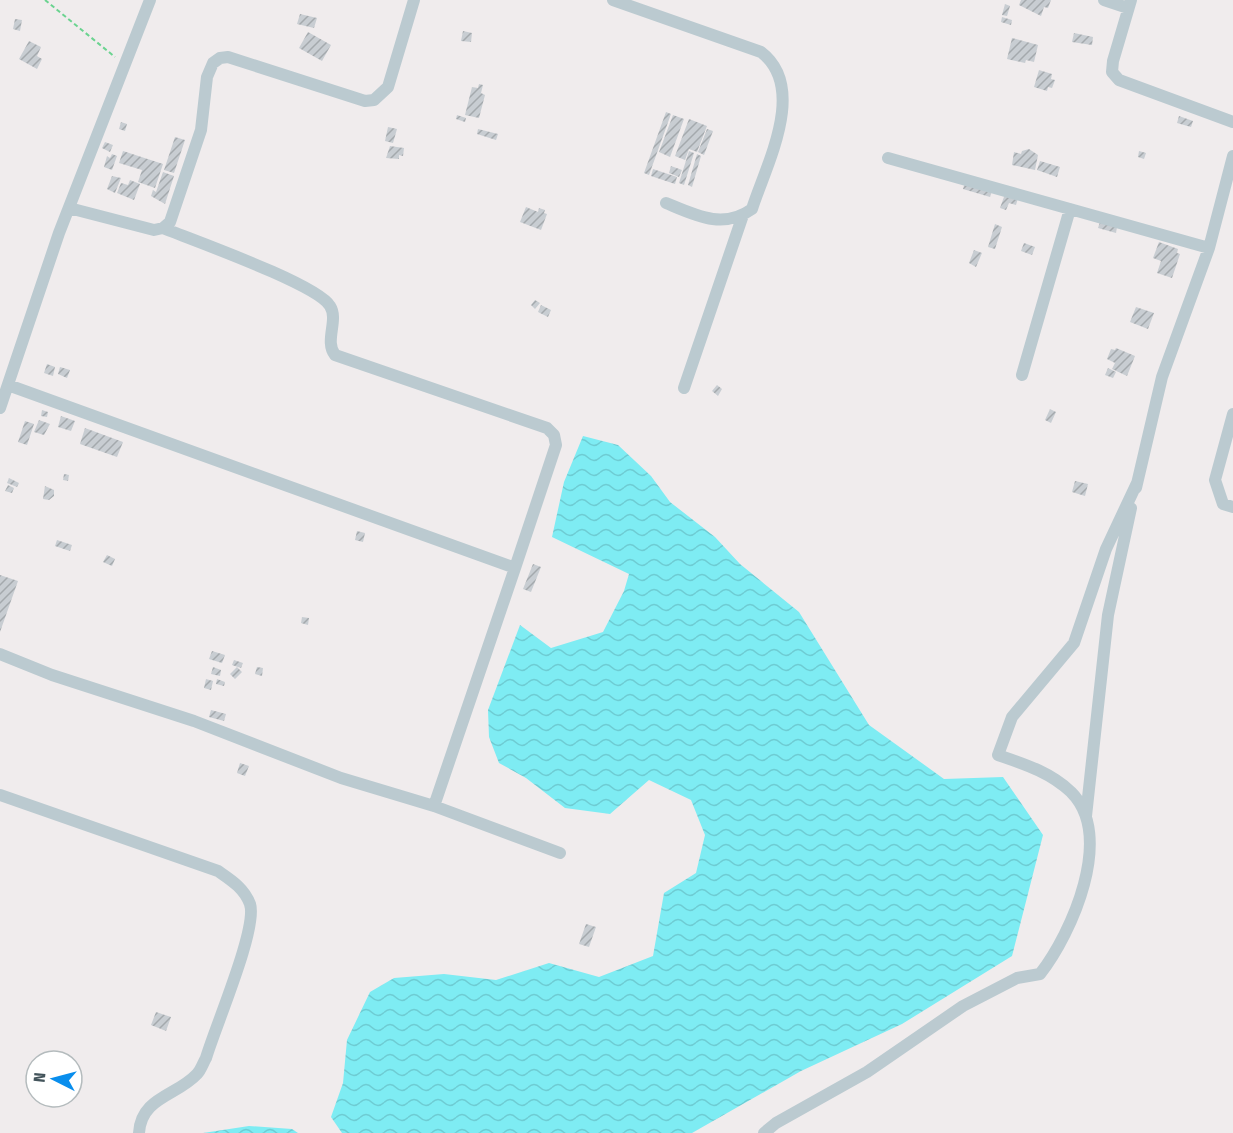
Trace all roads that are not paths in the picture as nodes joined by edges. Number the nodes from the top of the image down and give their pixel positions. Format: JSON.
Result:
{"nodes":[{"id":1,"x":150,"y":0,"type":"edge"},
{"id":2,"x":414,"y":0,"type":"edge"},
{"id":3,"x":613,"y":0,"type":"edge"},
{"id":4,"x":1104,"y":0,"type":"edge"},
{"id":5,"x":1130,"y":4,"type":"edge"},
{"id":6,"x":1233,"y":122,"type":"edge"},
{"id":7,"x":1233,"y":156,"type":"edge"},
{"id":8,"x":888,"y":158,"type":"dead end"},
{"id":9,"x":666,"y":203,"type":"dead end"},
{"id":10,"x":69,"y":208,"type":"junction"},
{"id":11,"x":1070,"y":209,"type":"junction"},
{"id":12,"x":744,"y":215,"type":"junction"},
{"id":13,"x":163,"y":228,"type":"junction"},
{"id":14,"x":1209,"y":248,"type":"junction"},
{"id":15,"x":1022,"y":375,"type":"dead end"},
{"id":16,"x":8,"y":385,"type":"junction"},
{"id":17,"x":684,"y":388,"type":"dead end"},
{"id":18,"x":0,"y":408,"type":"edge"},
{"id":19,"x":1233,"y":414,"type":"edge"},
{"id":20,"x":1137,"y":483,"type":"junction"},
{"id":21,"x":1233,"y":507,"type":"edge"},
{"id":22,"x":515,"y":568,"type":"junction"},
{"id":23,"x":0,"y":654,"type":"edge"},
{"id":24,"x":0,"y":795,"type":"edge"},
{"id":25,"x":434,"y":806,"type":"junction"},
{"id":26,"x":1086,"y":816,"type":"junction"},
{"id":27,"x":560,"y":853,"type":"dead end"},
{"id":28,"x":139,"y":1133,"type":"edge"},
{"id":29,"x":764,"y":1133,"type":"edge"}],
"edges":[{"from":1,"to":10,"type":"street"},
{"from":2,"to":13,"type":"street"},
{"from":3,"to":12,"type":"street"},
{"from":4,"to":5,"type":"street"},
{"from":5,"to":6,"type":"street"},
{"from":7,"to":14,"type":"street"},
{"from":8,"to":11,"type":"street"},
{"from":9,"to":12,"type":"street"},
{"from":10,"to":13,"type":"street"},
{"from":10,"to":16,"type":"street"},
{"from":11,"to":14,"type":"street"},
{"from":11,"to":15,"type":"street"},
{"from":12,"to":17,"type":"street"},
{"from":13,"to":22,"type":"street"},
{"from":14,"to":20,"type":"street"},
{"from":16,"to":18,"type":"street"},
{"from":16,"to":22,"type":"street"},
{"from":19,"to":21,"type":"street"},
{"from":20,"to":26,"type":"street"},
{"from":20,"to":26,"type":"street"},
{"from":22,"to":25,"type":"street"},
{"from":23,"to":25,"type":"street"},
{"from":24,"to":28,"type":"street"},
{"from":25,"to":27,"type":"street"},
{"from":26,"to":29,"type":"street"}]}
